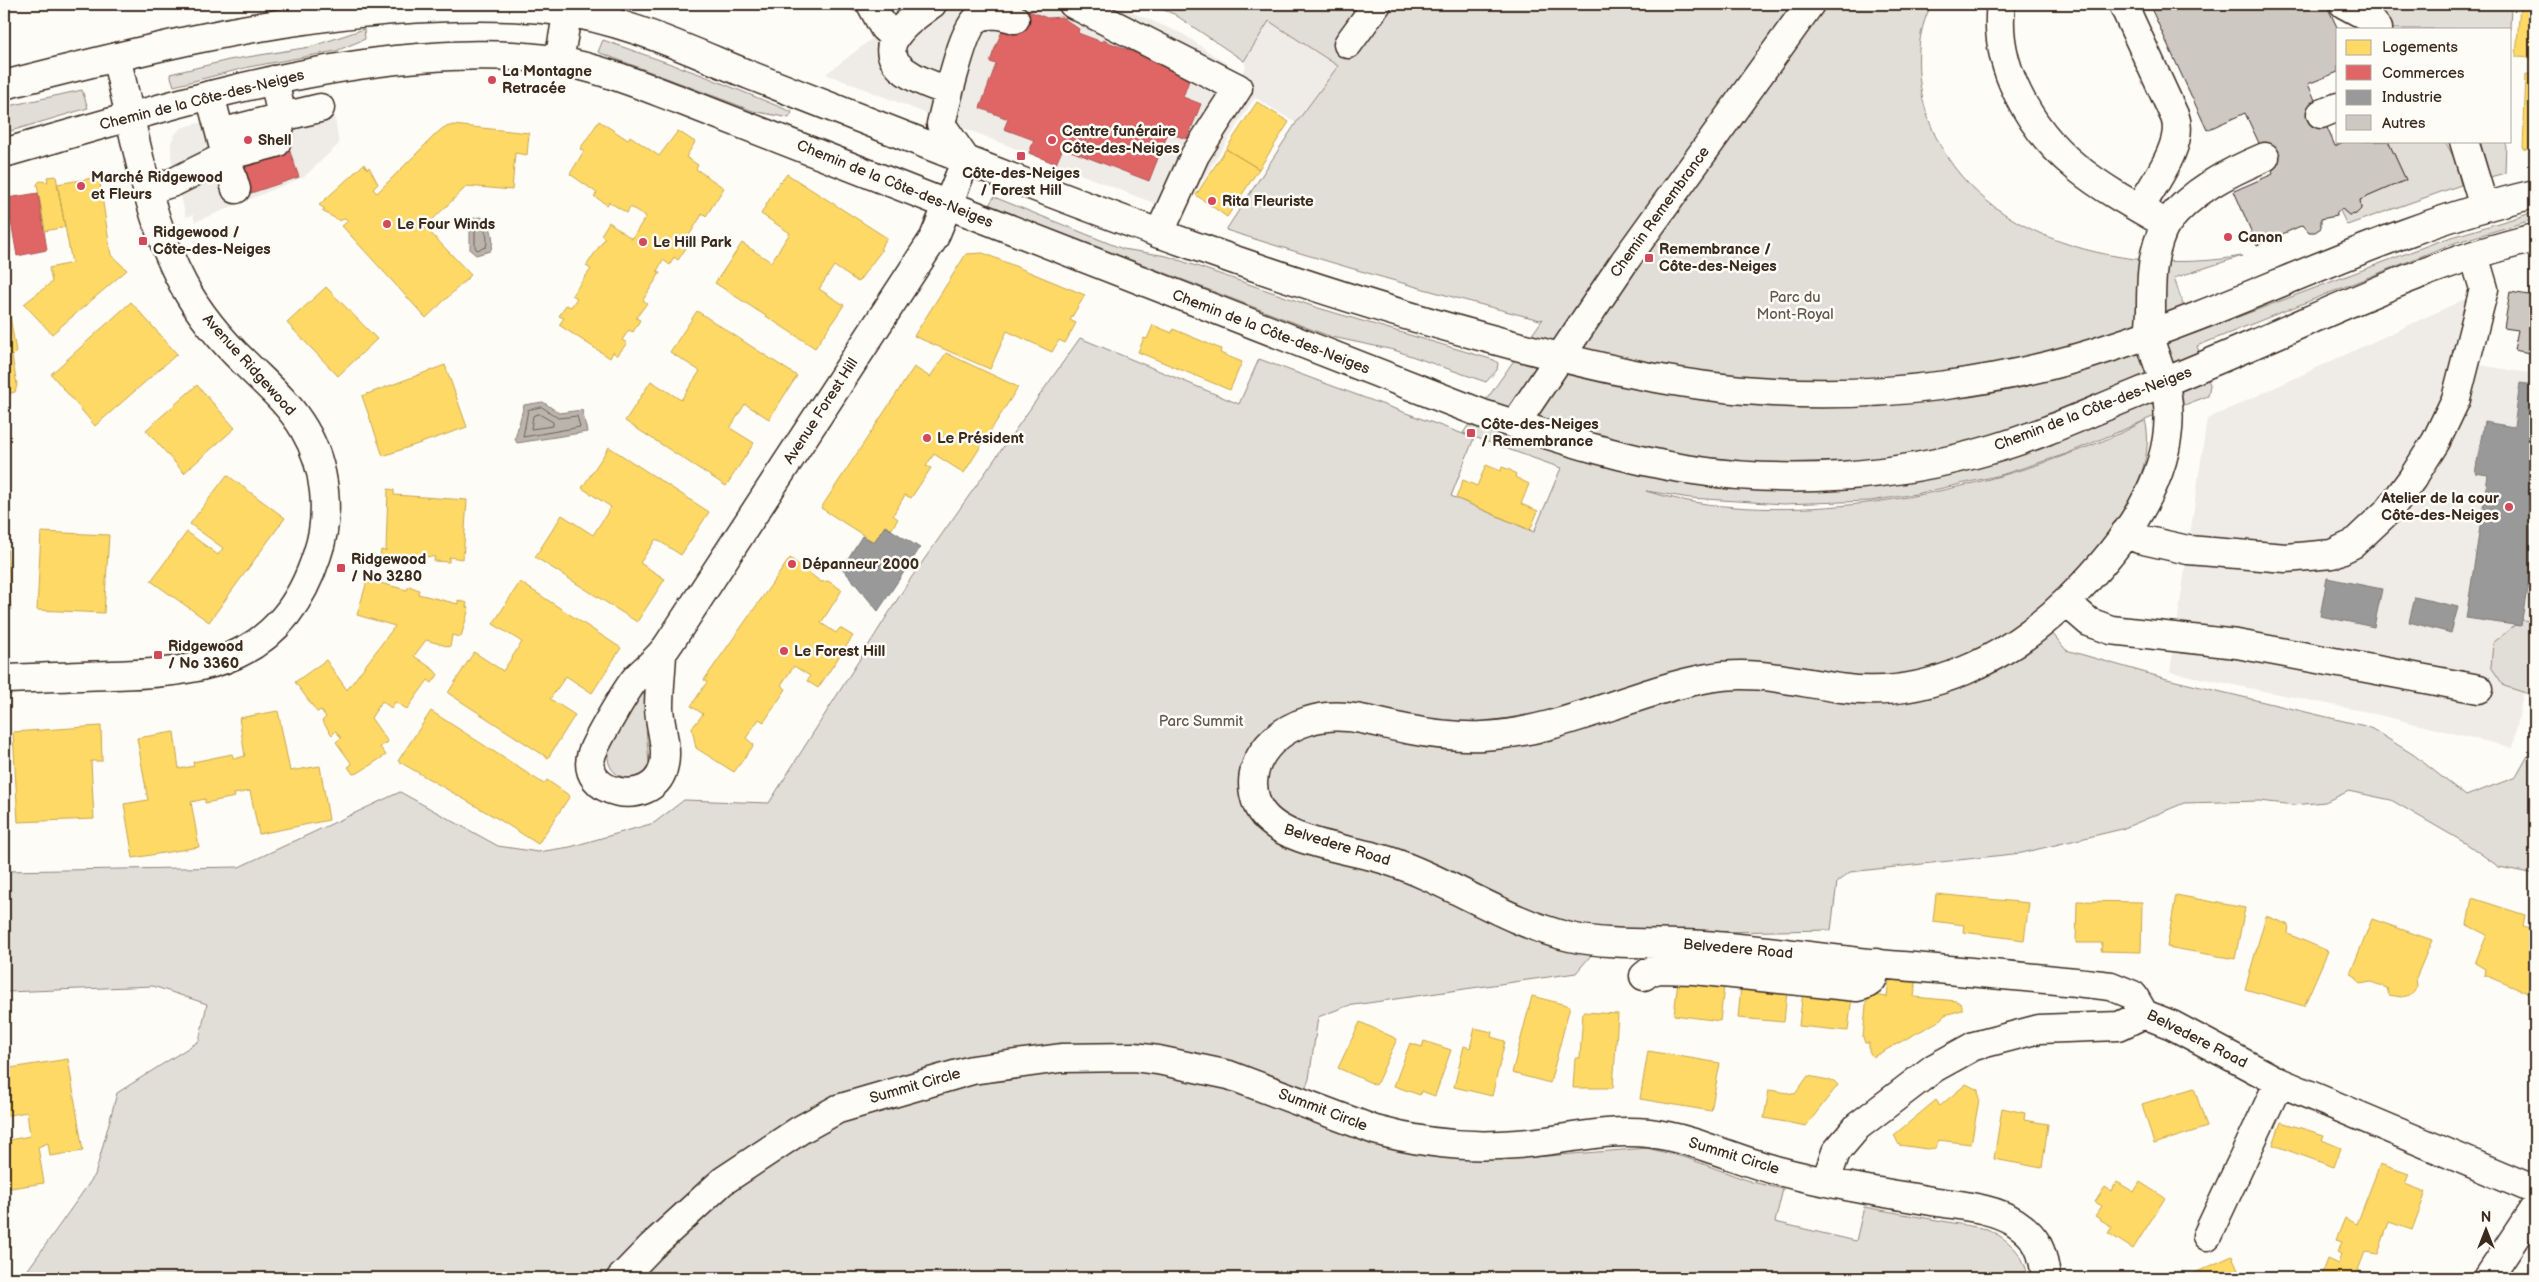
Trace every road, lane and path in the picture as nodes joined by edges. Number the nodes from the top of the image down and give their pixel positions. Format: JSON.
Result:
{"nodes":[{"id":1,"x":871,"y":4,"type":"edge"},
{"id":2,"x":932,"y":4,"type":"edge"},
{"id":3,"x":1073,"y":4,"type":"edge"},
{"id":4,"x":1377,"y":4,"type":"edge"},
{"id":5,"x":1810,"y":4,"type":"edge"},
{"id":6,"x":2001,"y":4,"type":"edge"},
{"id":7,"x":2123,"y":4,"type":"edge"},
{"id":8,"x":2344,"y":4,"type":"edge"},
{"id":9,"x":569,"y":8,"type":"edge"},
{"id":10,"x":1015,"y":19,"type":"dead end"},
{"id":11,"x":2377,"y":28,"type":"edge"},
{"id":12,"x":895,"y":38,"type":"junction"},
{"id":13,"x":1348,"y":44,"type":"dead end"},
{"id":14,"x":116,"y":57,"type":"junction"},
{"id":15,"x":559,"y":61,"type":"junction"},
{"id":16,"x":274,"y":80,"type":"junction"},
{"id":17,"x":4,"y":85,"type":"edge"},
{"id":18,"x":949,"y":92,"type":"junction"},
{"id":19,"x":210,"y":95,"type":"junction"},
{"id":20,"x":320,"y":108,"type":"dead end"},
{"id":21,"x":131,"y":116,"type":"junction"},
{"id":22,"x":279,"y":137,"type":"junction"},
{"id":23,"x":2464,"y":142,"type":"edge"},
{"id":24,"x":223,"y":145,"type":"junction"},
{"id":25,"x":4,"y":152,"type":"edge"},
{"id":26,"x":2265,"y":157,"type":"dead end"},
{"id":27,"x":966,"y":160,"type":"junction"},
{"id":28,"x":236,"y":189,"type":"dead end"},
{"id":29,"x":148,"y":190,"type":"junction"},
{"id":30,"x":2535,"y":194,"type":"edge"},
{"id":31,"x":949,"y":207,"type":"junction"},
{"id":32,"x":2140,"y":208,"type":"junction"},
{"id":33,"x":2484,"y":208,"type":"junction"},
{"id":34,"x":2166,"y":224,"type":"junction"},
{"id":35,"x":1159,"y":234,"type":"junction"},
{"id":36,"x":2535,"y":238,"type":"edge"},
{"id":37,"x":2474,"y":255,"type":"junction"},
{"id":38,"x":2148,"y":335,"type":"junction"},
{"id":39,"x":1559,"y":358,"type":"junction"},
{"id":40,"x":2164,"y":383,"type":"junction"},
{"id":41,"x":1515,"y":424,"type":"junction"},
{"id":42,"x":2125,"y":533,"type":"junction"},
{"id":43,"x":2066,"y":602,"type":"junction"},
{"id":44,"x":662,"y":655,"type":"junction"},
{"id":45,"x":4,"y":679,"type":"edge"},
{"id":46,"x":2479,"y":689,"type":"dead end"},
{"id":47,"x":1876,"y":963,"type":"junction"},
{"id":48,"x":1644,"y":976,"type":"dead end"},
{"id":49,"x":2144,"y":1014,"type":"junction"},
{"id":50,"x":2279,"y":1082,"type":"junction"},
{"id":51,"x":1826,"y":1181,"type":"junction"},
{"id":52,"x":2535,"y":1190,"type":"edge"},
{"id":53,"x":2535,"y":1207,"type":"edge"},
{"id":54,"x":2206,"y":1236,"type":"dead end"},
{"id":55,"x":621,"y":1278,"type":"edge"},
{"id":56,"x":2046,"y":1278,"type":"edge"},
{"id":57,"x":2488,"y":1278,"type":"edge"}],
"edges":[{"from":1,"to":12,"type":"street"},
{"from":2,"to":12,"type":"street"},
{"from":3,"to":35,"type":"street"},
{"from":4,"to":13,"type":"street"},
{"from":5,"to":39,"type":"street","name":"Chemin Remembrance"},
{"from":6,"to":32,"type":"street"},
{"from":7,"to":32,"type":"street"},
{"from":8,"to":11,"type":"street"},
{"from":9,"to":14,"type":"street"},
{"from":9,"to":15,"type":"street"},
{"from":9,"to":27,"type":"street"},
{"from":10,"to":18,"type":"street"},
{"from":12,"to":18,"type":"street"},
{"from":14,"to":17,"type":"street"},
{"from":14,"to":21,"type":"street","name":"Avenue Ridgewood"},
{"from":15,"to":16,"type":"street","name":"Chemin de la Côte-des-Neiges"},
{"from":15,"to":31,"type":"street","name":"Chemin de la Côte-des-Neiges"},
{"from":16,"to":19,"type":"street","name":"Chemin de la Côte-des-Neiges"},
{"from":16,"to":22,"type":"street"},
{"from":18,"to":27,"type":"street"},
{"from":19,"to":21,"type":"street","name":"Chemin de la Côte-des-Neiges"},
{"from":19,"to":24,"type":"street"},
{"from":20,"to":22,"type":"street"},
{"from":21,"to":25,"type":"street","name":"Chemin de la Côte-des-Neiges"},
{"from":21,"to":29,"type":"street","name":"Avenue Ridgewood"},
{"from":22,"to":24,"type":"street"},
{"from":23,"to":33,"type":"street"},
{"from":24,"to":28,"type":"street"},
{"from":24,"to":29,"type":"street"},
{"from":26,"to":34,"type":"street"},
{"from":27,"to":31,"type":"street","name":"Avenue Forest Hill"},
{"from":27,"to":35,"type":"street"},
{"from":29,"to":45,"type":"street","name":"Avenue Ridgewood"},
{"from":30,"to":33,"type":"street"},
{"from":31,"to":41,"type":"street","name":"Chemin de la Côte-des-Neiges"},
{"from":31,"to":44,"type":"street","name":"Avenue Forest Hill"},
{"from":32,"to":34,"type":"street"},
{"from":33,"to":38,"type":"street"},
{"from":34,"to":38,"type":"street"},
{"from":35,"to":39,"type":"street"},
{"from":36,"to":37,"type":"street","name":"Chemin de la Côte-des-Neiges"},
{"from":37,"to":40,"type":"street","name":"Chemin de la Côte-des-Neiges"},
{"from":37,"to":42,"type":"street"},
{"from":38,"to":39,"type":"street"},
{"from":38,"to":40,"type":"street","name":"Belvedere Road"},
{"from":39,"to":41,"type":"street","name":"Chemin Remembrance"},
{"from":40,"to":41,"type":"street","name":"Chemin de la Côte-des-Neiges"},
{"from":40,"to":42,"type":"street","name":"Belvedere Road"},
{"from":42,"to":43,"type":"street","name":"Belvedere Road"},
{"from":43,"to":46,"type":"street"},
{"from":43,"to":47,"type":"street","name":"Belvedere Road"},
{"from":44,"to":44,"type":"street","name":"Avenue Forest Hill"},
{"from":47,"to":48,"type":"street"},
{"from":47,"to":49,"type":"street","name":"Belvedere Road"},
{"from":49,"to":50,"type":"street","name":"Belvedere Road"},
{"from":49,"to":51,"type":"street"},
{"from":50,"to":52,"type":"street","name":"Belvedere Road"},
{"from":50,"to":54,"type":"street"},
{"from":51,"to":55,"type":"street","name":"Summit Circle"},
{"from":51,"to":56,"type":"street","name":"Summit Circle"},
{"from":53,"to":57,"type":"street"}]}
